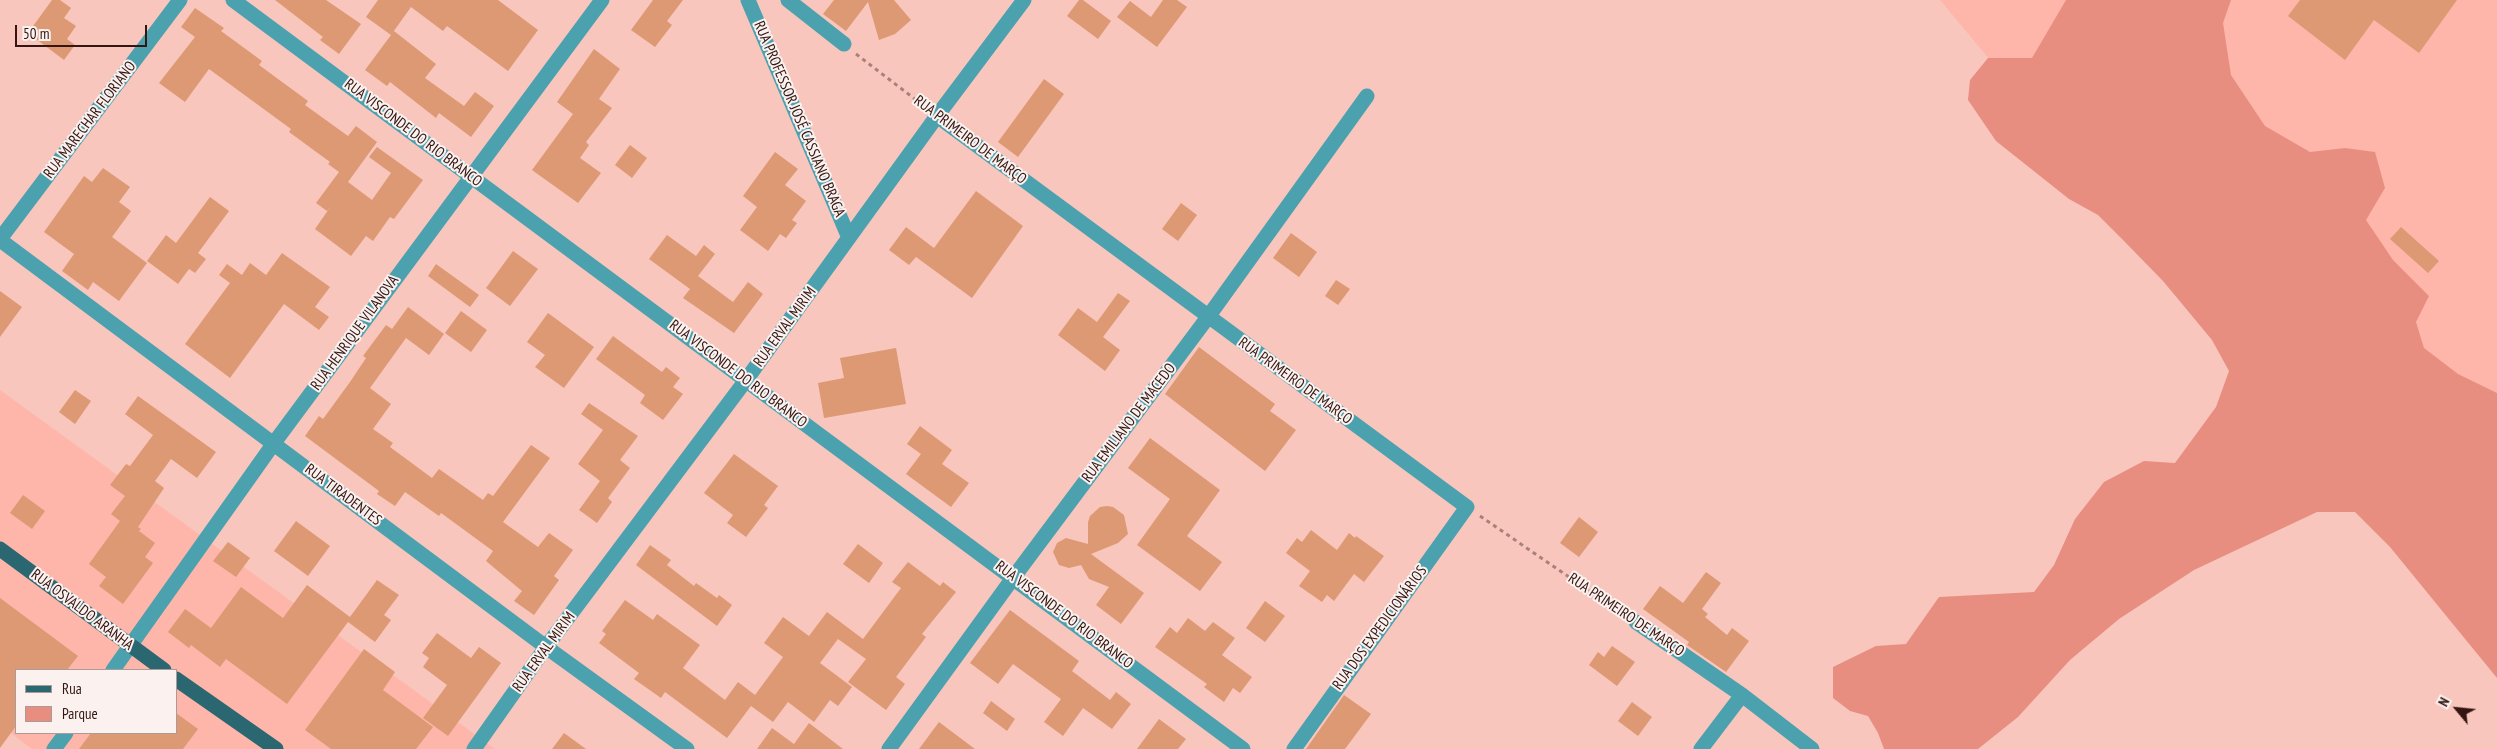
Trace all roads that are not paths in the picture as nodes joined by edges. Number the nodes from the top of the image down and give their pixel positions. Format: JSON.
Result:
{"nodes":[{"id":1,"x":180,"y":0,"type":"edge"},
{"id":2,"x":233,"y":0,"type":"edge"},
{"id":3,"x":602,"y":0,"type":"edge"},
{"id":4,"x":748,"y":0,"type":"edge"},
{"id":5,"x":788,"y":0,"type":"edge"},
{"id":6,"x":1024,"y":0,"type":"edge"},
{"id":7,"x":844,"y":44,"type":"road end"},
{"id":8,"x":1367,"y":96,"type":"dead end"},
{"id":9,"x":937,"y":116,"type":"junction"},
{"id":10,"x":471,"y":176,"type":"junction"},
{"id":11,"x":849,"y":238,"type":"junction"},
{"id":12,"x":0,"y":240,"type":"edge"},
{"id":13,"x":1208,"y":317,"type":"junction"},
{"id":14,"x":746,"y":380,"type":"junction"},
{"id":15,"x":274,"y":443,"type":"junction"},
{"id":16,"x":1467,"y":507,"type":"joint"},
{"id":17,"x":0,"y":549,"type":"edge"},
{"id":18,"x":1013,"y":578,"type":"junction"},
{"id":19,"x":1636,"y":622,"type":"road end"},
{"id":20,"x":131,"y":647,"type":"junction"},
{"id":21,"x":546,"y":648,"type":"junction"},
{"id":22,"x":114,"y":669,"type":"edge"},
{"id":23,"x":163,"y":669,"type":"edge"},
{"id":24,"x":178,"y":680,"type":"edge"},
{"id":25,"x":1742,"y":694,"type":"junction"},
{"id":26,"x":65,"y":734,"type":"edge"},
{"id":27,"x":54,"y":749,"type":"edge"},
{"id":28,"x":276,"y":749,"type":"edge"},
{"id":29,"x":474,"y":749,"type":"edge"},
{"id":30,"x":687,"y":749,"type":"edge"},
{"id":31,"x":889,"y":749,"type":"edge"},
{"id":32,"x":1243,"y":749,"type":"edge"},
{"id":33,"x":1294,"y":749,"type":"edge"},
{"id":34,"x":1701,"y":749,"type":"edge"},
{"id":35,"x":1812,"y":749,"type":"edge"}],
"edges":[{"from":1,"to":12,"type":"street","name":"RUA MARECHAR FLORIANO"},
{"from":2,"to":10,"type":"street","name":"RUA VISCONDE DO RIO BRANCO"},
{"from":3,"to":10,"type":"street","name":"RUA HENRIQUE VILANOVA"},
{"from":4,"to":11,"type":"street","name":"RUA PROFESSOR JOSÉ CASSIANO BRAGA"},
{"from":5,"to":7,"type":"street"},
{"from":6,"to":9,"type":"street","name":"RUA ERVAL MIRIM"},
{"from":8,"to":13,"type":"street","name":"RUA EMILIANO DE MACEDO"},
{"from":9,"to":11,"type":"street","name":"RUA ERVAL MIRIM"},
{"from":9,"to":13,"type":"street","name":"RUA PRIMEIRO DE MARÇO"},
{"from":10,"to":14,"type":"street","name":"RUA VISCONDE DO RIO BRANCO"},
{"from":10,"to":15,"type":"street","name":"RUA HENRIQUE VILANOVA"},
{"from":11,"to":14,"type":"street","name":"RUA ERVAL MIRIM"},
{"from":12,"to":15,"type":"street","name":"RUA TIRADENTES"},
{"from":13,"to":16,"type":"street","name":"RUA PRIMEIRO DE MARÇO"},
{"from":13,"to":18,"type":"street","name":"RUA EMILIANO DE MACEDO"},
{"from":14,"to":18,"type":"street","name":"RUA VISCONDE DO RIO BRANCO"},
{"from":14,"to":21,"type":"street","name":"RUA ERVAL MIRIM"},
{"from":15,"to":20,"type":"street","name":"RUA HENRIQUE VILANOVA"},
{"from":15,"to":21,"type":"street","name":"RUA TIRADENTES"},
{"from":16,"to":33,"type":"street","name":"RUA DOS EXPEDICIONÁRIOS"},
{"from":17,"to":20,"type":"main road","name":"RUA OSVALDO ARANHA"},
{"from":18,"to":31,"type":"street","name":"RUA EMILIANO DE MACEDO"},
{"from":18,"to":32,"type":"street","name":"RUA VISCONDE DO RIO BRANCO"},
{"from":19,"to":25,"type":"street","name":"RUA PRIMEIRO DE MARÇO"},
{"from":20,"to":22,"type":"street","name":"RUA HENRIQUE VILANOVA"},
{"from":20,"to":23,"type":"main road","name":"RUA OSVALDO ARANHA"},
{"from":21,"to":29,"type":"street","name":"RUA ERVAL MIRIM"},
{"from":21,"to":30,"type":"street","name":"RUA TIRADENTES"},
{"from":24,"to":28,"type":"main road"},
{"from":25,"to":34,"type":"street"},
{"from":25,"to":35,"type":"street","name":"RUA PRIMEIRO DE MARÇO"},
{"from":26,"to":27,"type":"street"}]}
